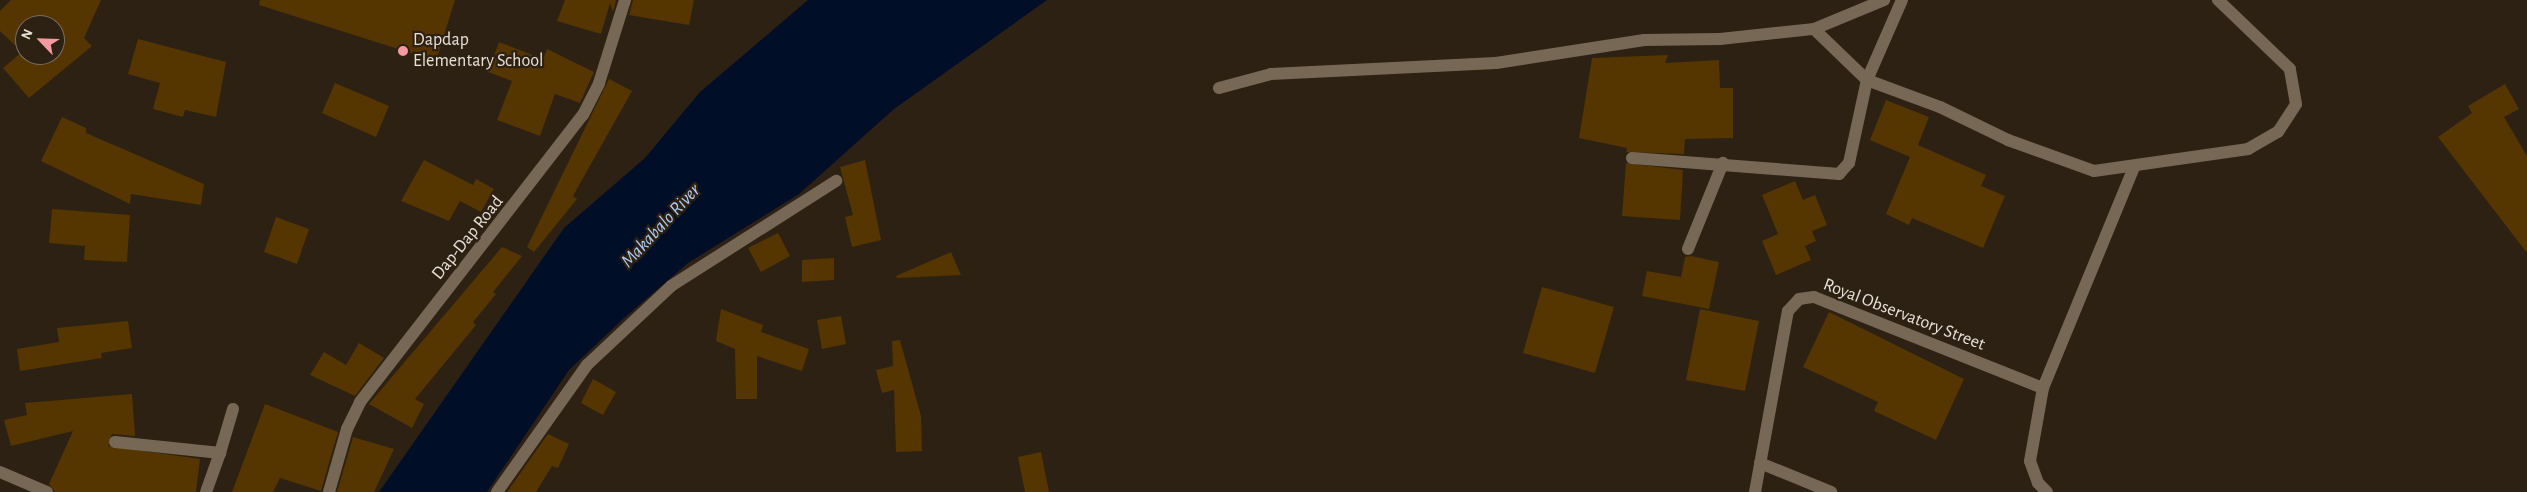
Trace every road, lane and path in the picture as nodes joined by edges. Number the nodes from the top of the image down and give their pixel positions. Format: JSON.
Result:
{"nodes":[{"id":1,"x":625,"y":0,"type":"edge"},
{"id":2,"x":1884,"y":0,"type":"edge"},
{"id":3,"x":1902,"y":0,"type":"edge"},
{"id":4,"x":2218,"y":0,"type":"edge"},
{"id":5,"x":1814,"y":29,"type":"junction"},
{"id":6,"x":1867,"y":80,"type":"junction"},
{"id":7,"x":1219,"y":88,"type":"dead end"},
{"id":8,"x":1632,"y":158,"type":"dead end"},
{"id":9,"x":1723,"y":163,"type":"junction"},
{"id":10,"x":2134,"y":167,"type":"junction"},
{"id":11,"x":836,"y":181,"type":"dead end"},
{"id":12,"x":1688,"y":249,"type":"dead end"},
{"id":13,"x":2043,"y":388,"type":"junction"},
{"id":14,"x":233,"y":409,"type":"dead end"},
{"id":15,"x":115,"y":442,"type":"dead end"},
{"id":16,"x":220,"y":453,"type":"junction"},
{"id":17,"x":1760,"y":463,"type":"junction"},
{"id":18,"x":0,"y":472,"type":"edge"},
{"id":19,"x":47,"y":492,"type":"edge"},
{"id":20,"x":206,"y":492,"type":"edge"},
{"id":21,"x":329,"y":492,"type":"edge"},
{"id":22,"x":496,"y":492,"type":"edge"},
{"id":23,"x":1755,"y":492,"type":"edge"},
{"id":24,"x":1832,"y":492,"type":"edge"},
{"id":25,"x":2047,"y":492,"type":"edge"}],
"edges":[{"from":1,"to":21,"type":"street","name":"Dap-Dap Road"},
{"from":2,"to":5,"type":"street"},
{"from":3,"to":6,"type":"street"},
{"from":4,"to":10,"type":"street"},
{"from":5,"to":6,"type":"street"},
{"from":5,"to":7,"type":"street"},
{"from":6,"to":9,"type":"street"},
{"from":6,"to":10,"type":"street"},
{"from":8,"to":9,"type":"street"},
{"from":9,"to":12,"type":"street"},
{"from":10,"to":13,"type":"street"},
{"from":11,"to":22,"type":"street"},
{"from":13,"to":17,"type":"street","name":"Royal Observatory Street"},
{"from":13,"to":25,"type":"street"},
{"from":14,"to":16,"type":"street"},
{"from":15,"to":16,"type":"street"},
{"from":16,"to":20,"type":"street"},
{"from":17,"to":23,"type":"street","name":"Royal Observatory Street"},
{"from":17,"to":24,"type":"street"},
{"from":18,"to":19,"type":"street"}]}
